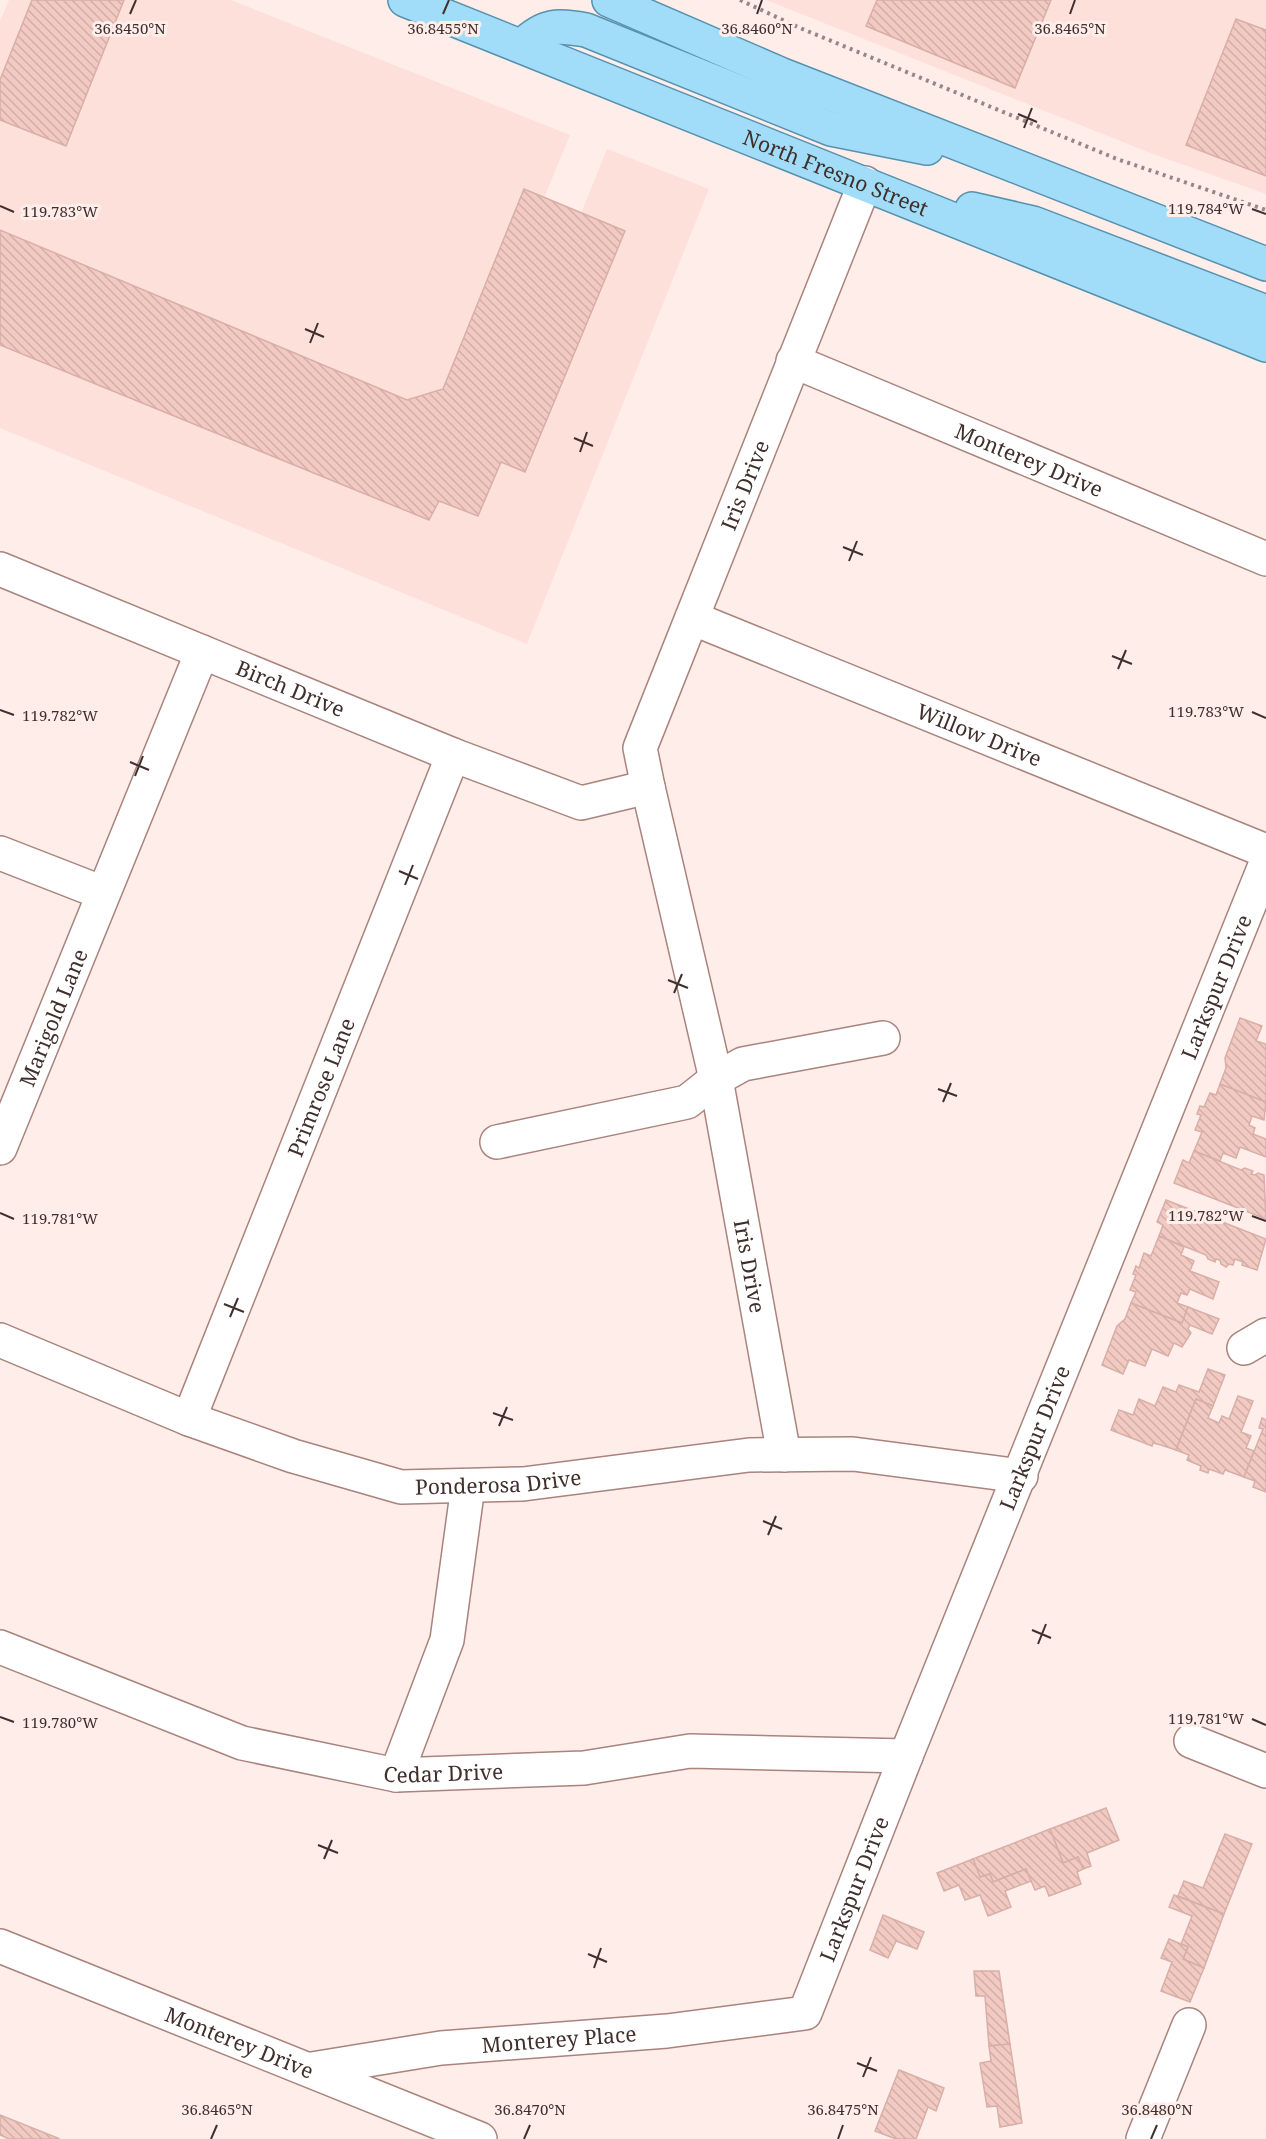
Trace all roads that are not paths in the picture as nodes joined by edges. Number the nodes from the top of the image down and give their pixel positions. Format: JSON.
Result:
{"nodes":[{"id":1,"x":405,"y":0,"type":"edge"},
{"id":2,"x":609,"y":0,"type":"edge"},
{"id":3,"x":522,"y":46,"type":"junction"},
{"id":4,"x":1002,"y":162,"type":"junction"},
{"id":5,"x":865,"y":183,"type":"junction"},
{"id":6,"x":1266,"y":264,"type":"edge"},
{"id":7,"x":1266,"y":312,"type":"edge"},
{"id":8,"x":1266,"y":345,"type":"edge"},
{"id":9,"x":793,"y":361,"type":"junction"},
{"id":10,"x":1266,"y":560,"type":"edge"},
{"id":11,"x":0,"y":569,"type":"edge"},
{"id":12,"x":692,"y":618,"type":"junction"},
{"id":13,"x":202,"y":652,"type":"junction"},
{"id":14,"x":453,"y":755,"type":"junction"},
{"id":15,"x":648,"y":787,"type":"junction"},
{"id":16,"x":1266,"y":851,"type":"edge"},
{"id":17,"x":0,"y":853,"type":"edge"},
{"id":18,"x":1266,"y":863,"type":"edge"},
{"id":19,"x":103,"y":893,"type":"junction"},
{"id":20,"x":883,"y":1038,"type":"dead end"},
{"id":21,"x":716,"y":1079,"type":"junction"},
{"id":22,"x":497,"y":1142,"type":"dead end"},
{"id":23,"x":1,"y":1143,"type":"edge"},
{"id":24,"x":0,"y":1340,"type":"edge"},
{"id":25,"x":189,"y":1419,"type":"junction"},
{"id":26,"x":784,"y":1455,"type":"junction"},
{"id":27,"x":1021,"y":1476,"type":"junction"},
{"id":28,"x":468,"y":1486,"type":"junction"},
{"id":29,"x":0,"y":1647,"type":"edge"},
{"id":30,"x":1191,"y":1741,"type":"dead end"},
{"id":31,"x":906,"y":1756,"type":"junction"},
{"id":32,"x":1266,"y":1771,"type":"edge"},
{"id":33,"x":396,"y":1775,"type":"junction"},
{"id":34,"x":0,"y":1946,"type":"edge"},
{"id":35,"x":806,"y":2013,"type":"joint"},
{"id":36,"x":1189,"y":2025,"type":"dead end"},
{"id":37,"x":312,"y":2069,"type":"junction"},
{"id":38,"x":480,"y":2139,"type":"edge"},
{"id":39,"x":1143,"y":2139,"type":"edge"}],
"edges":[{"from":1,"to":3,"type":"main road","name":"North Fresno Street"},
{"from":2,"to":4,"type":"main road"},
{"from":3,"to":4,"type":"main road"},
{"from":3,"to":5,"type":"main road","name":"North Fresno Street"},
{"from":4,"to":6,"type":"main road"},
{"from":5,"to":7,"type":"main road"},
{"from":5,"to":8,"type":"main road","name":"North Fresno Street"},
{"from":5,"to":9,"type":"street","name":"Iris Drive"},
{"from":9,"to":10,"type":"street","name":"Monterey Drive"},
{"from":9,"to":12,"type":"street","name":"Iris Drive"},
{"from":11,"to":13,"type":"street","name":"Birch Drive"},
{"from":12,"to":15,"type":"street","name":"Iris Drive"},
{"from":12,"to":16,"type":"street","name":"Willow Drive"},
{"from":13,"to":14,"type":"street","name":"Birch Drive"},
{"from":13,"to":19,"type":"street","name":"Marigold Lane"},
{"from":14,"to":15,"type":"street","name":"Birch Drive"},
{"from":14,"to":25,"type":"street","name":"Primrose Lane"},
{"from":15,"to":21,"type":"street","name":"Iris Drive"},
{"from":17,"to":19,"type":"street"},
{"from":18,"to":27,"type":"street","name":"Larkspur Drive"},
{"from":19,"to":23,"type":"street","name":"Marigold Lane"},
{"from":20,"to":21,"type":"street"},
{"from":21,"to":22,"type":"street"},
{"from":21,"to":26,"type":"street","name":"Iris Drive"},
{"from":24,"to":25,"type":"street","name":"Ponderosa Drive"},
{"from":25,"to":28,"type":"street","name":"Ponderosa Drive"},
{"from":26,"to":27,"type":"street","name":"Ponderosa Drive"},
{"from":26,"to":28,"type":"street","name":"Ponderosa Drive"},
{"from":27,"to":31,"type":"street","name":"Larkspur Drive"},
{"from":28,"to":33,"type":"street"},
{"from":29,"to":33,"type":"street","name":"Cedar Drive"},
{"from":30,"to":32,"type":"street"},
{"from":31,"to":33,"type":"street","name":"Cedar Drive"},
{"from":31,"to":35,"type":"street","name":"Larkspur Drive"},
{"from":34,"to":37,"type":"street","name":"Monterey Drive"},
{"from":35,"to":37,"type":"street","name":"Monterey Place"},
{"from":36,"to":39,"type":"street"},
{"from":37,"to":38,"type":"street","name":"Monterey Drive"}]}
